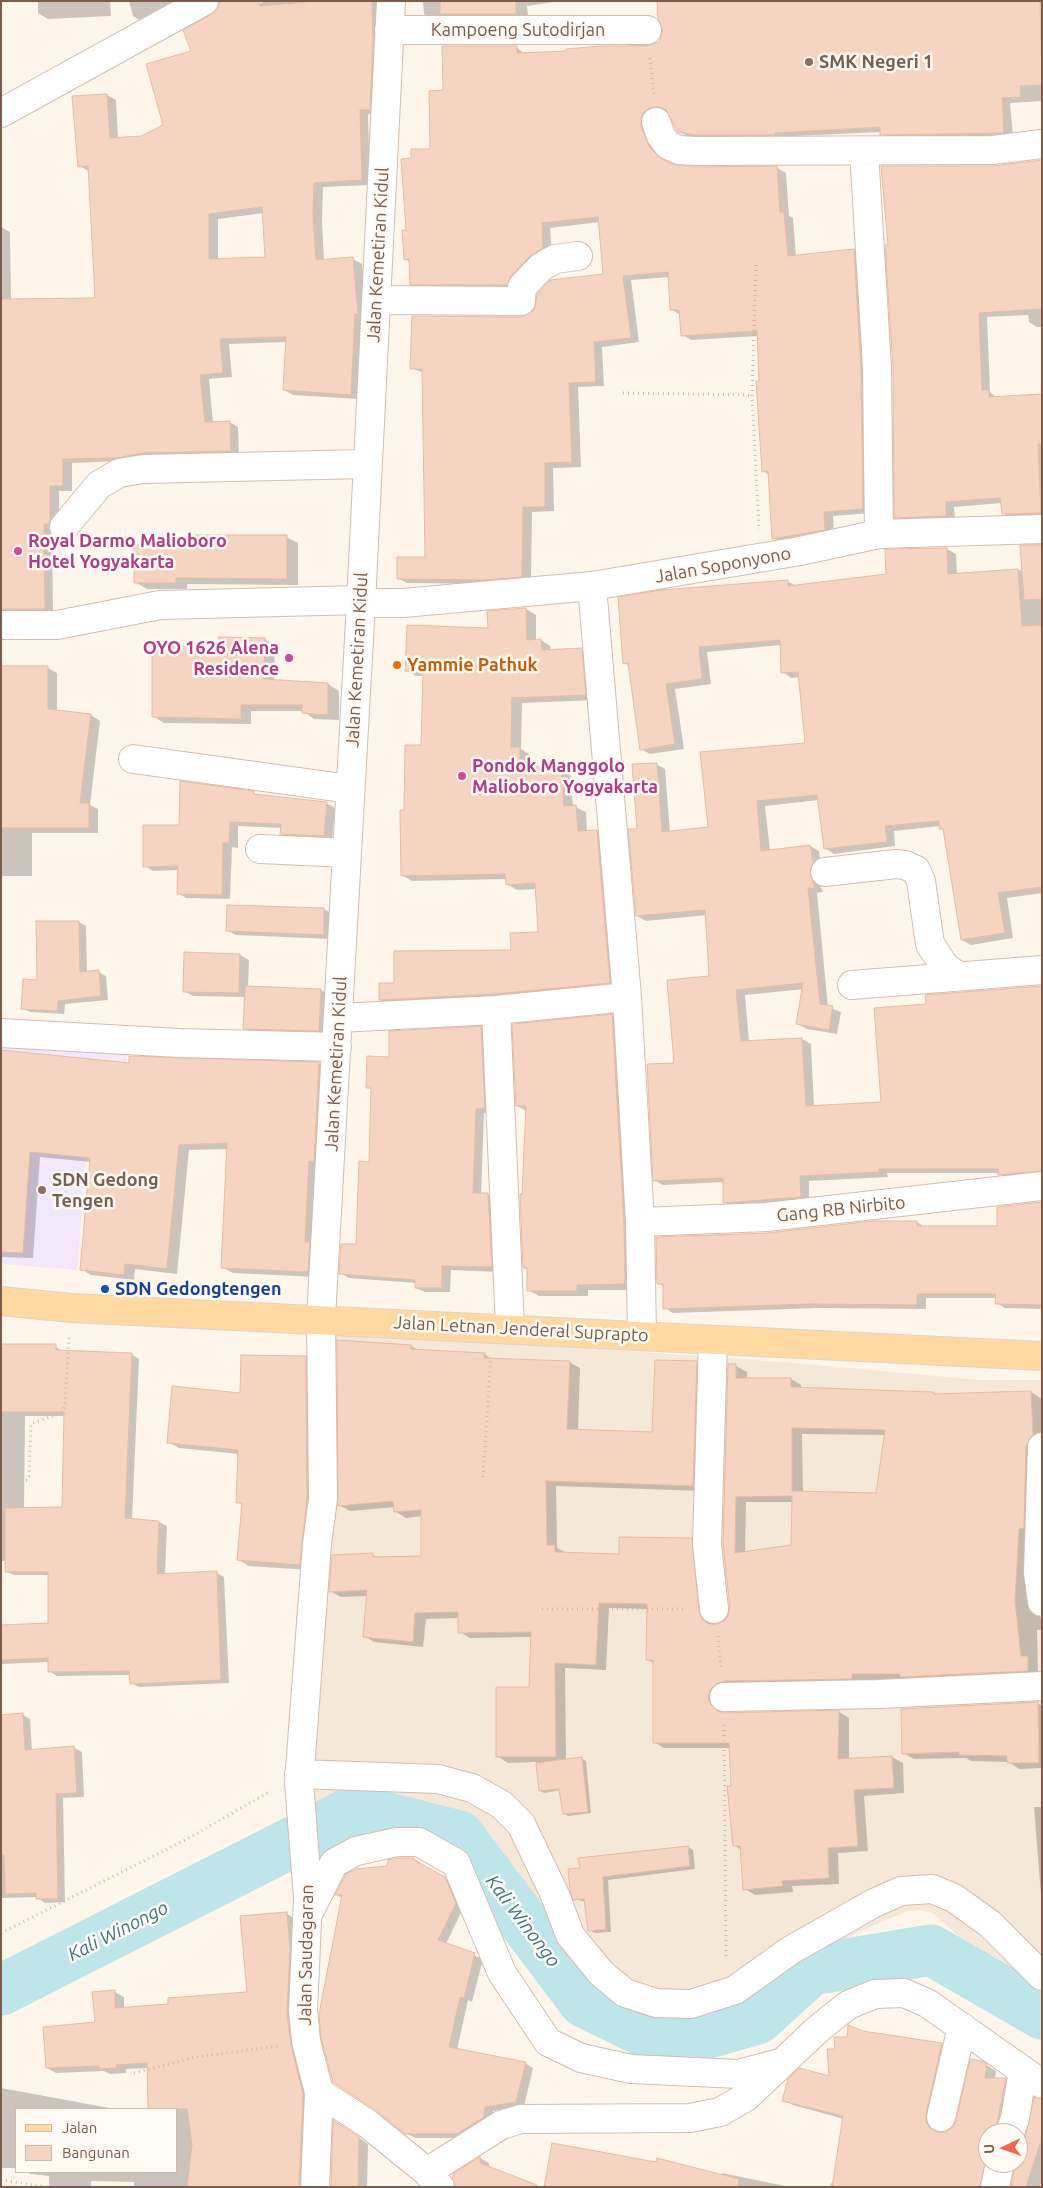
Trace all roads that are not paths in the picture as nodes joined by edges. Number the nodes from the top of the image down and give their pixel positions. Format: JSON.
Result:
{"nodes":[{"id":1,"x":204,"y":1,"type":"edge"},
{"id":2,"x":391,"y":1,"type":"edge"},
{"id":3,"x":389,"y":30,"type":"junction"},
{"id":4,"x":647,"y":30,"type":"road end"},
{"id":5,"x":1,"y":113,"type":"edge"},
{"id":6,"x":656,"y":122,"type":"road end"},
{"id":7,"x":1042,"y":144,"type":"edge"},
{"id":8,"x":864,"y":150,"type":"junction"},
{"id":9,"x":578,"y":256,"type":"dead end"},
{"id":10,"x":376,"y":300,"type":"junction"},
{"id":11,"x":366,"y":464,"type":"junction"},
{"id":12,"x":64,"y":527,"type":"dead end"},
{"id":13,"x":1042,"y":529,"type":"edge"},
{"id":14,"x":880,"y":534,"type":"junction"},
{"id":15,"x":592,"y":586,"type":"junction"},
{"id":16,"x":361,"y":601,"type":"junction"},
{"id":17,"x":1,"y":625,"type":"edge"},
{"id":18,"x":133,"y":758,"type":"dead end"},
{"id":19,"x":350,"y":789,"type":"junction"},
{"id":20,"x":260,"y":849,"type":"dead end"},
{"id":21,"x":347,"y":853,"type":"junction"},
{"id":22,"x":825,"y":872,"type":"dead end"},
{"id":23,"x":1042,"y":970,"type":"edge"},
{"id":24,"x":959,"y":976,"type":"junction"},
{"id":25,"x":852,"y":985,"type":"dead end"},
{"id":26,"x":627,"y":997,"type":"junction"},
{"id":27,"x":496,"y":1010,"type":"junction"},
{"id":28,"x":338,"y":1018,"type":"junction"},
{"id":29,"x":1,"y":1033,"type":"edge"},
{"id":30,"x":336,"y":1047,"type":"junction"},
{"id":31,"x":1042,"y":1186,"type":"edge"},
{"id":32,"x":640,"y":1222,"type":"junction"},
{"id":33,"x":1,"y":1301,"type":"edge"},
{"id":34,"x":321,"y":1318,"type":"junction"},
{"id":35,"x":510,"y":1328,"type":"junction"},
{"id":36,"x":642,"y":1335,"type":"junction"},
{"id":37,"x":713,"y":1340,"type":"junction"},
{"id":38,"x":1042,"y":1356,"type":"edge"},
{"id":39,"x":1042,"y":1447,"type":"edge"},
{"id":40,"x":1042,"y":1602,"type":"edge"},
{"id":41,"x":714,"y":1609,"type":"road end"},
{"id":42,"x":1042,"y":1686,"type":"edge"},
{"id":43,"x":724,"y":1697,"type":"dead end"},
{"id":44,"x":299,"y":1778,"type":"junction"},
{"id":45,"x":306,"y":1917,"type":"junction"},
{"id":46,"x":1042,"y":1976,"type":"edge"},
{"id":47,"x":962,"y":2027,"type":"junction"},
{"id":48,"x":784,"y":2062,"type":"junction"},
{"id":49,"x":1032,"y":2077,"type":"edge"},
{"id":50,"x":319,"y":2092,"type":"junction"},
{"id":51,"x":940,"y":2117,"type":"dead end"},
{"id":52,"x":1013,"y":2123,"type":"edge"},
{"id":53,"x":998,"y":2173,"type":"edge"},
{"id":54,"x":433,"y":2179,"type":"edge"},
{"id":55,"x":315,"y":2187,"type":"edge"},
{"id":56,"x":994,"y":2187,"type":"edge"}],
"edges":[{"from":1,"to":5,"type":"street"},
{"from":2,"to":3,"type":"street","name":"Jalan Kemetiran Kidul"},
{"from":3,"to":4,"type":"street","name":"Kampoeng Sutodirjan"},
{"from":3,"to":10,"type":"street","name":"Jalan Kemetiran Kidul"},
{"from":6,"to":8,"type":"street"},
{"from":7,"to":8,"type":"street"},
{"from":8,"to":14,"type":"street"},
{"from":9,"to":10,"type":"street"},
{"from":10,"to":11,"type":"street","name":"Jalan Kemetiran Kidul"},
{"from":11,"to":12,"type":"street"},
{"from":11,"to":16,"type":"street","name":"Jalan Kemetiran Kidul"},
{"from":13,"to":14,"type":"street","name":"Jalan Soponyono"},
{"from":14,"to":15,"type":"street","name":"Jalan Soponyono"},
{"from":15,"to":16,"type":"street","name":"Jalan Soponyono"},
{"from":15,"to":26,"type":"street"},
{"from":16,"to":17,"type":"street","name":"Jalan Soponyono"},
{"from":16,"to":19,"type":"street","name":"Jalan Kemetiran Kidul"},
{"from":18,"to":19,"type":"street"},
{"from":19,"to":21,"type":"street","name":"Jalan Kemetiran Kidul"},
{"from":20,"to":21,"type":"street"},
{"from":21,"to":28,"type":"street","name":"Jalan Kemetiran Kidul"},
{"from":22,"to":24,"type":"street"},
{"from":23,"to":24,"type":"street"},
{"from":24,"to":25,"type":"street"},
{"from":26,"to":27,"type":"street"},
{"from":26,"to":32,"type":"street"},
{"from":27,"to":28,"type":"street"},
{"from":27,"to":35,"type":"street"},
{"from":28,"to":30,"type":"street","name":"Jalan Kemetiran Kidul"},
{"from":29,"to":30,"type":"street"},
{"from":30,"to":34,"type":"street","name":"Jalan Kemetiran Kidul"},
{"from":31,"to":32,"type":"street","name":"Gang RB Nirbito"},
{"from":32,"to":36,"type":"street"},
{"from":33,"to":34,"type":"main road","name":"Jalan Letnan Jenderal Suprapto"},
{"from":34,"to":35,"type":"main road","name":"Jalan Letnan Jenderal Suprapto"},
{"from":34,"to":44,"type":"street","name":"Jalan Kemetiran Kidul"},
{"from":35,"to":36,"type":"main road","name":"Jalan Letnan Jenderal Suprapto"},
{"from":36,"to":37,"type":"main road","name":"Jalan Letnan Jenderal Suprapto"},
{"from":37,"to":38,"type":"main road","name":"Jalan Letnan Jenderal Suprapto"},
{"from":37,"to":41,"type":"street"},
{"from":39,"to":40,"type":"street"},
{"from":42,"to":43,"type":"street"},
{"from":44,"to":45,"type":"street","name":"Jalan Saudagaran"},
{"from":44,"to":46,"type":"street"},
{"from":45,"to":48,"type":"street"},
{"from":45,"to":50,"type":"street","name":"Jalan Saudagaran"},
{"from":47,"to":48,"type":"street"},
{"from":47,"to":49,"type":"street"},
{"from":47,"to":51,"type":"street"},
{"from":48,"to":54,"type":"street"},
{"from":49,"to":52,"type":"street"},
{"from":50,"to":54,"type":"street"},
{"from":50,"to":55,"type":"street","name":"Jalan Saudagaran"},
{"from":53,"to":56,"type":"street"}]}
